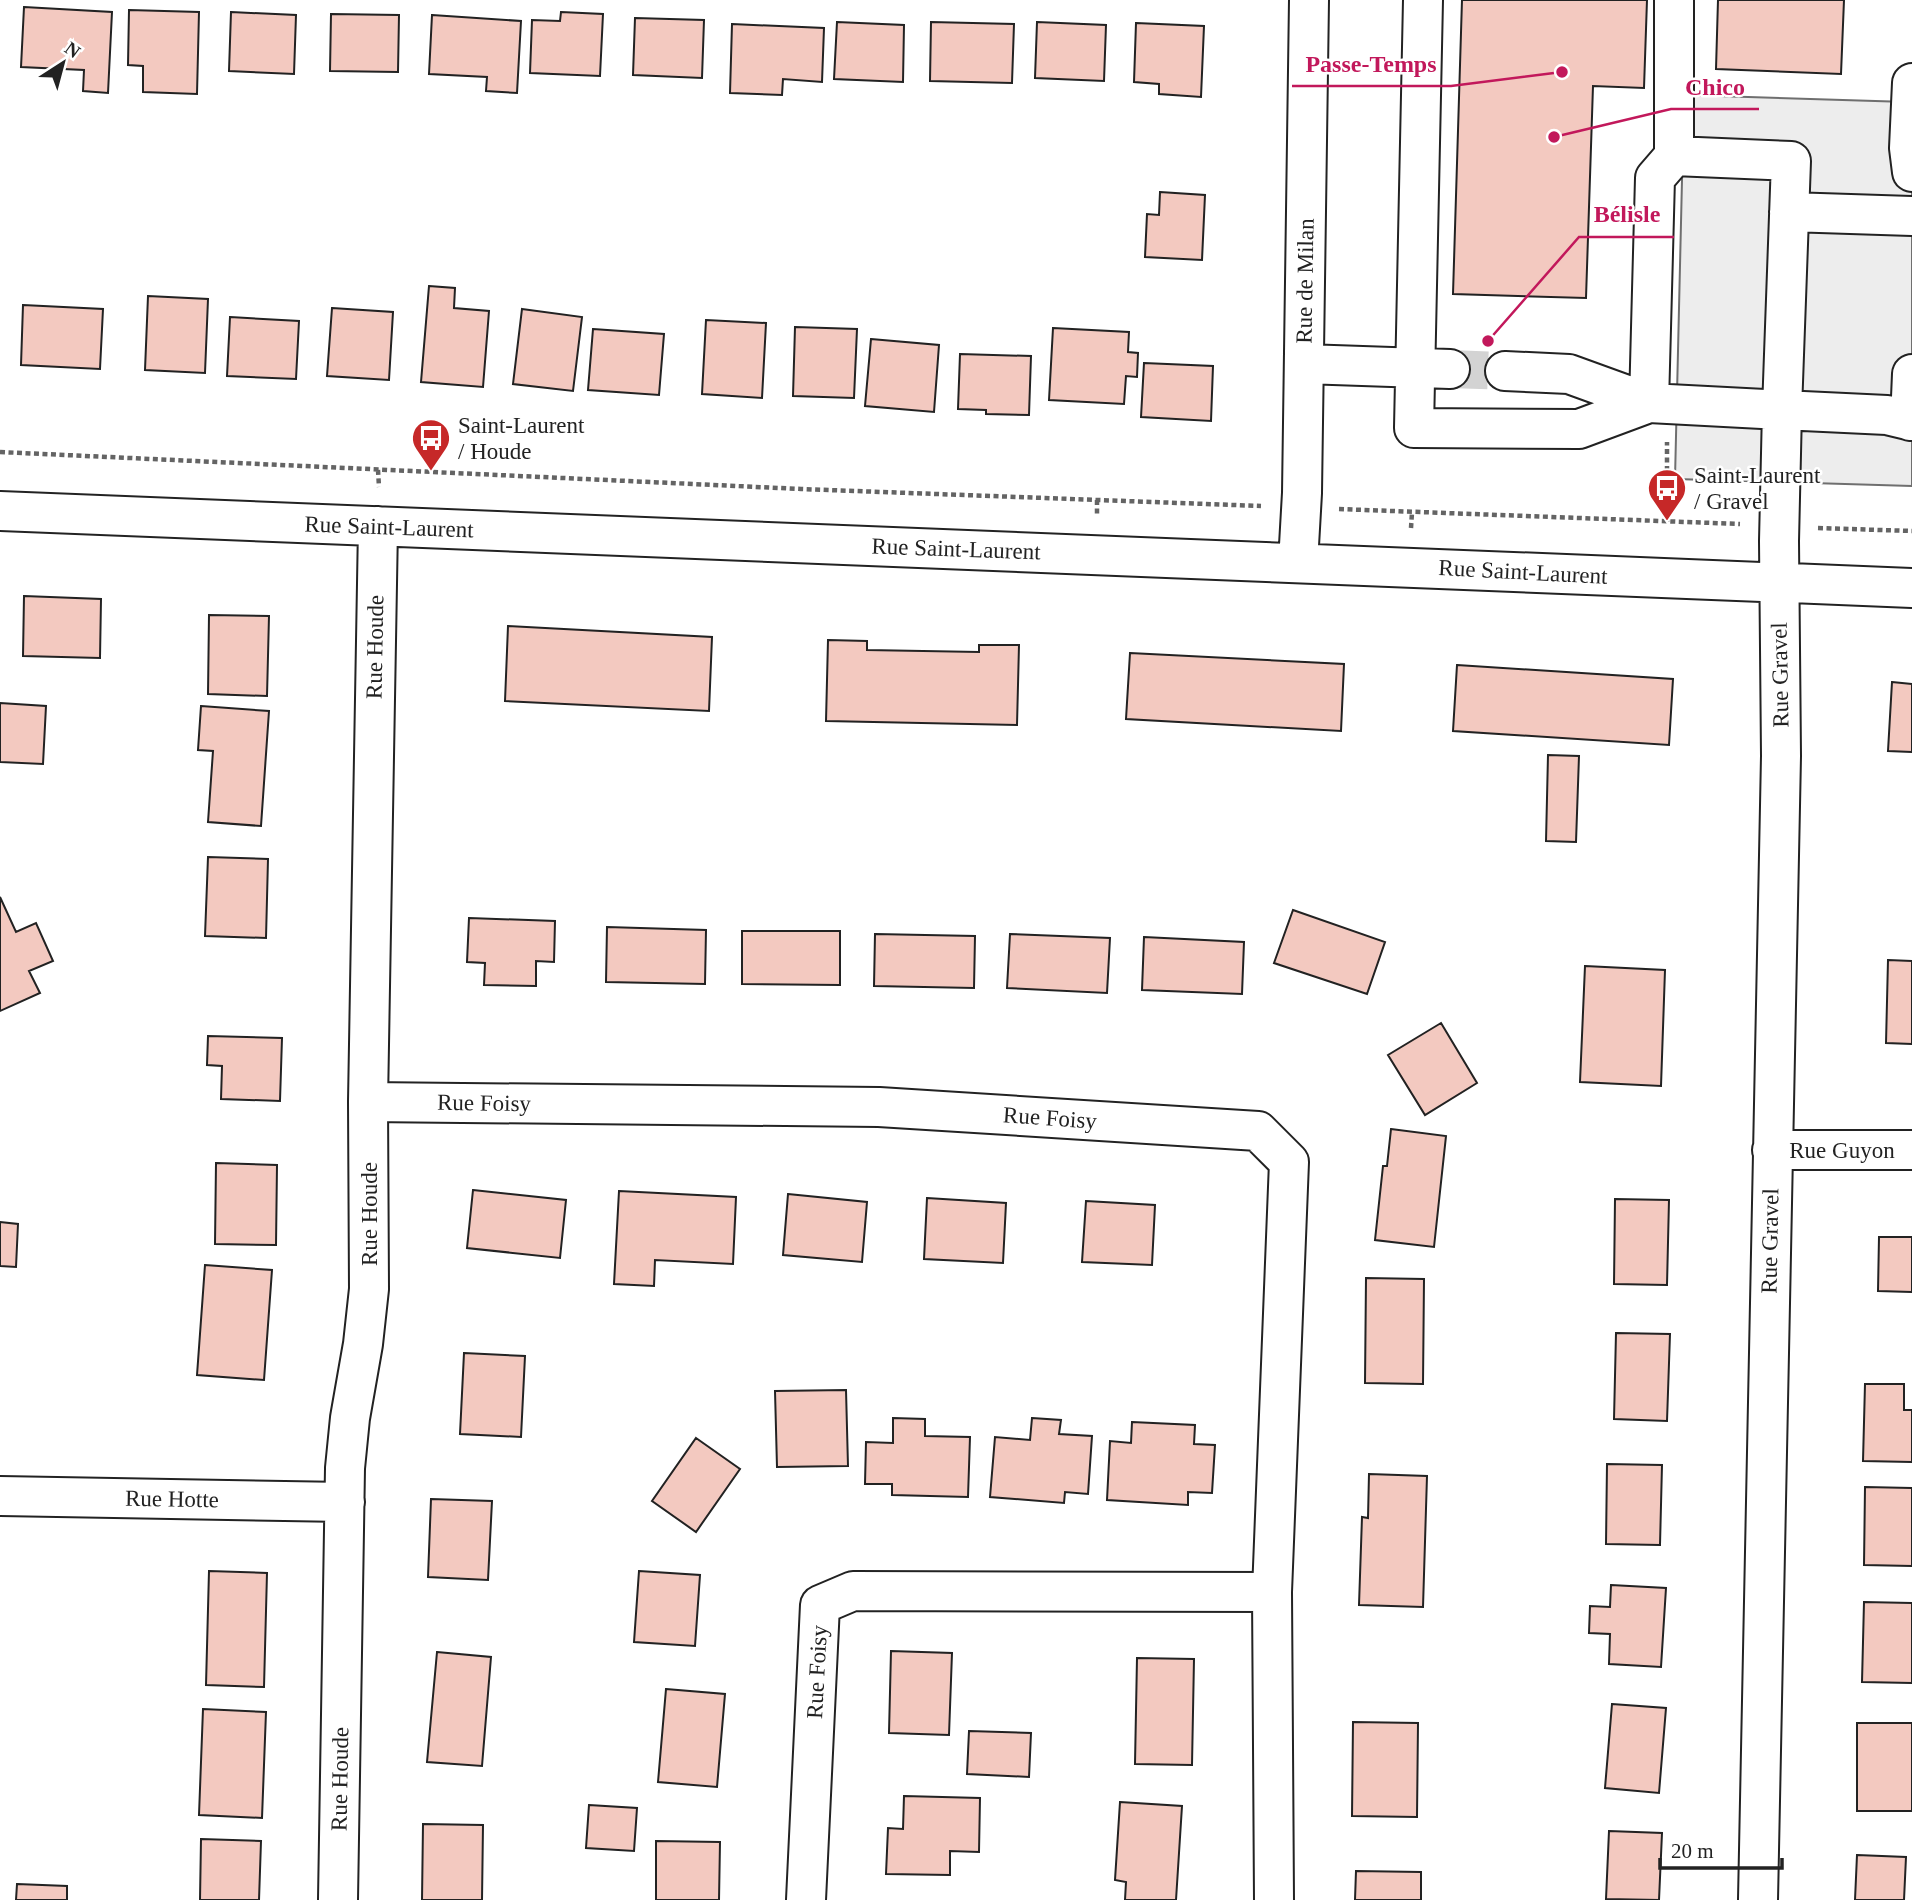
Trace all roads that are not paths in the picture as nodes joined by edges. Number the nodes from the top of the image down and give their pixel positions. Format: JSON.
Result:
{"nodes":[{"id":1,"x":1309,"y":0,"type":"edge"},
{"id":2,"x":1423,"y":0,"type":"edge"},
{"id":3,"x":1674,"y":0,"type":"edge"},
{"id":4,"x":1912,"y":83,"type":"edge"},
{"id":5,"x":1674,"y":156,"type":"junction"},
{"id":6,"x":1912,"y":172,"type":"edge"},
{"id":7,"x":1789,"y":212,"type":"junction"},
{"id":8,"x":1912,"y":216,"type":"edge"},
{"id":9,"x":1304,"y":364,"type":"junction"},
{"id":10,"x":1432,"y":368,"type":"junction"},
{"id":11,"x":1505,"y":371,"type":"tunnel mouth"},
{"id":12,"x":1912,"y":373,"type":"edge"},
{"id":13,"x":1649,"y":403,"type":"junction"},
{"id":14,"x":1782,"y":410,"type":"junction"},
{"id":15,"x":1911,"y":421,"type":"edge"},
{"id":16,"x":0,"y":511,"type":"edge"},
{"id":17,"x":378,"y":526,"type":"junction"},
{"id":18,"x":1298,"y":563,"type":"junction"},
{"id":19,"x":1779,"y":583,"type":"junction"},
{"id":20,"x":1912,"y":588,"type":"edge"},
{"id":21,"x":368,"y":1102,"type":"junction"},
{"id":22,"x":1772,"y":1150,"type":"junction"},
{"id":23,"x":1912,"y":1150,"type":"edge"},
{"id":24,"x":0,"y":1496,"type":"edge"},
{"id":25,"x":345,"y":1502,"type":"junction"},
{"id":26,"x":1272,"y":1592,"type":"junction"},
{"id":27,"x":338,"y":1900,"type":"edge"},
{"id":28,"x":806,"y":1900,"type":"edge"},
{"id":29,"x":1274,"y":1900,"type":"edge"},
{"id":30,"x":1758,"y":1900,"type":"edge"}],
"edges":[{"from":1,"to":9,"type":"street","name":"Rue de Milan"},
{"from":2,"to":10,"type":"street"},
{"from":3,"to":5,"type":"street"},
{"from":4,"to":6,"type":"street"},
{"from":5,"to":7,"type":"street","name":"Rue Gravel"},
{"from":5,"to":13,"type":"street"},
{"from":7,"to":8,"type":"street"},
{"from":7,"to":14,"type":"street","name":"Rue Gravel"},
{"from":9,"to":10,"type":"street"},
{"from":9,"to":18,"type":"street","name":"Rue de Milan"},
{"from":10,"to":13,"type":"street"},
{"from":11,"to":13,"type":"street"},
{"from":12,"to":15,"type":"street"},
{"from":13,"to":14,"type":"street"},
{"from":14,"to":15,"type":"street"},
{"from":14,"to":19,"type":"street","name":"Rue Gravel"},
{"from":16,"to":17,"type":"street","name":"Rue Saint-Laurent"},
{"from":17,"to":18,"type":"street","name":"Rue Saint-Laurent"},
{"from":17,"to":21,"type":"street","name":"Rue Houde"},
{"from":18,"to":19,"type":"street","name":"Rue Saint-Laurent"},
{"from":19,"to":20,"type":"street","name":"Rue Saint-Laurent"},
{"from":19,"to":22,"type":"street","name":"Rue Gravel"},
{"from":21,"to":25,"type":"street","name":"Rue Houde"},
{"from":21,"to":26,"type":"street","name":"Rue Foisy"},
{"from":22,"to":23,"type":"street","name":"Rue Guyon"},
{"from":22,"to":30,"type":"street","name":"Rue Gravel"},
{"from":24,"to":25,"type":"street","name":"Rue Hotte"},
{"from":25,"to":27,"type":"street","name":"Rue Houde"},
{"from":26,"to":28,"type":"street","name":"Rue Foisy"},
{"from":26,"to":29,"type":"street","name":"Rue Foisy"}]}
